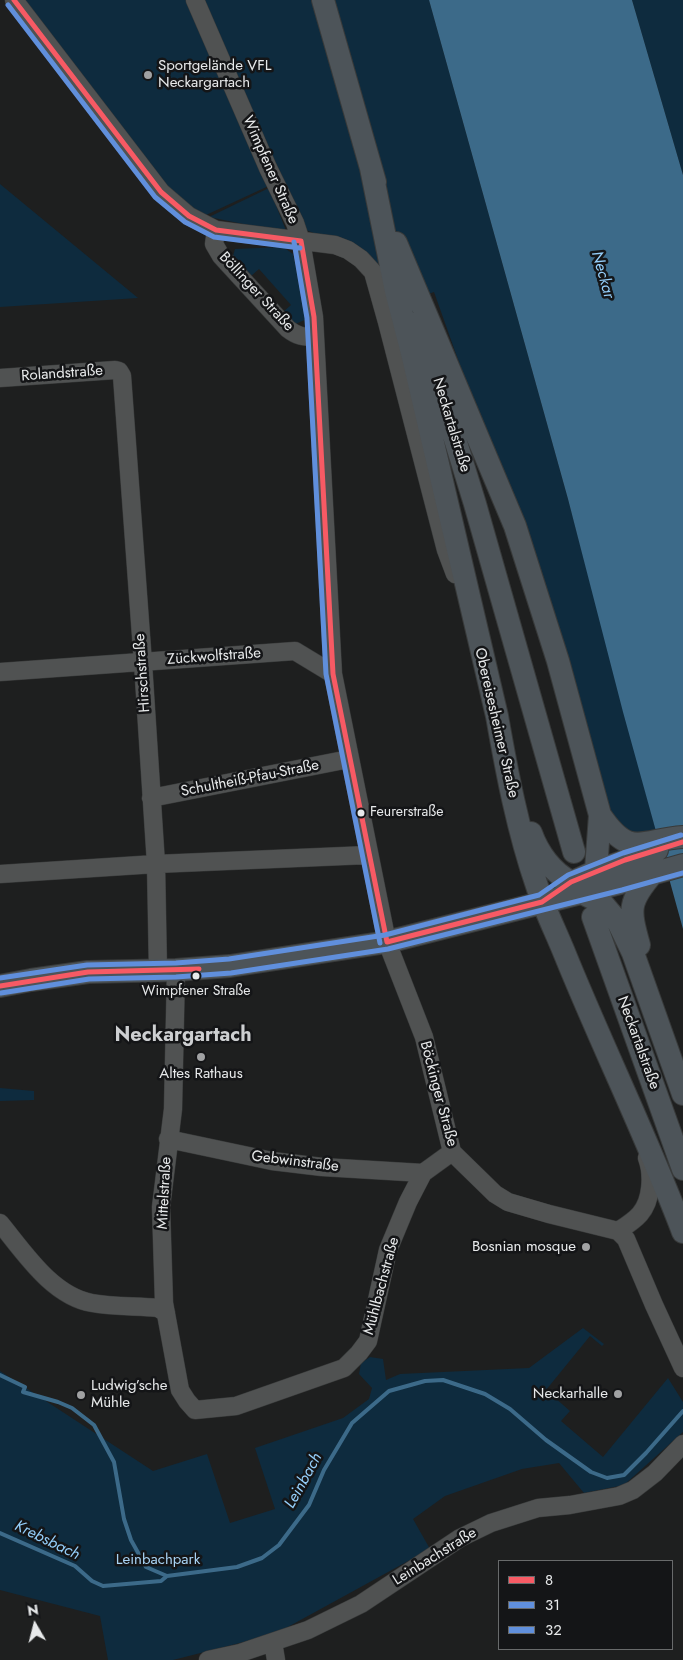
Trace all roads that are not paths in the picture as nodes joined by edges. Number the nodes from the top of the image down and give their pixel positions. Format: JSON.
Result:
{"nodes":[{"id":1,"x":14,"y":0,"type":"edge"},
{"id":2,"x":195,"y":0,"type":"edge"},
{"id":3,"x":323,"y":0,"type":"edge"},
{"id":4,"x":371,"y":168,"type":"junction"},
{"id":5,"x":390,"y":228,"type":"junction"},
{"id":6,"x":215,"y":237,"type":"junction"},
{"id":7,"x":301,"y":241,"type":"junction"},
{"id":8,"x":315,"y":337,"type":"junction"},
{"id":9,"x":122,"y":376,"type":"joint"},
{"id":10,"x":0,"y":378,"type":"edge"},
{"id":11,"x":480,"y":649,"type":"junction"},
{"id":12,"x":143,"y":663,"type":"junction"},
{"id":13,"x":0,"y":672,"type":"edge"},
{"id":14,"x":333,"y":674,"type":"junction"},
{"id":15,"x":497,"y":716,"type":"junction"},
{"id":16,"x":349,"y":759,"type":"junction"},
{"id":17,"x":150,"y":798,"type":"junction"},
{"id":18,"x":600,"y":815,"type":"junction"},
{"id":19,"x":683,"y":837,"type":"edge"},
{"id":20,"x":683,"y":842,"type":"edge"},
{"id":21,"x":574,"y":852,"type":"dead end"},
{"id":22,"x":368,"y":855,"type":"junction"},
{"id":23,"x":648,"y":857,"type":"junction"},
{"id":24,"x":156,"y":864,"type":"junction"},
{"id":25,"x":683,"y":865,"type":"edge"},
{"id":26,"x":0,"y":874,"type":"edge"},
{"id":27,"x":573,"y":888,"type":"junction"},
{"id":28,"x":593,"y":916,"type":"dead end"},
{"id":29,"x":386,"y":942,"type":"junction"},
{"id":30,"x":167,"y":971,"type":"junction"},
{"id":31,"x":0,"y":986,"type":"edge"},
{"id":32,"x":672,"y":1061,"type":"junction"},
{"id":33,"x":683,"y":1094,"type":"edge"},
{"id":34,"x":631,"y":1107,"type":"junction"},
{"id":35,"x":168,"y":1139,"type":"junction"},
{"id":36,"x":452,"y":1152,"type":"junction"},
{"id":37,"x":683,"y":1169,"type":"edge"},
{"id":38,"x":423,"y":1173,"type":"junction"},
{"id":39,"x":0,"y":1223,"type":"edge"},
{"id":40,"x":618,"y":1231,"type":"junction"},
{"id":41,"x":683,"y":1232,"type":"edge"},
{"id":42,"x":166,"y":1312,"type":"junction"},
{"id":43,"x":683,"y":1368,"type":"edge"},
{"id":44,"x":195,"y":1410,"type":"joint"},
{"id":45,"x":683,"y":1444,"type":"edge"},
{"id":46,"x":273,"y":1642,"type":"junction"},
{"id":47,"x":208,"y":1660,"type":"edge"},
{"id":48,"x":276,"y":1660,"type":"edge"}],
"edges":[{"from":1,"to":6,"type":"street","name":"Böllinger Straße"},
{"from":2,"to":7,"type":"street","name":"Wimpfener Straße"},
{"from":3,"to":4,"type":"main road","name":"Neckartalstraße"},
{"from":4,"to":5,"type":"main road","name":"Neckartalstraße"},
{"from":4,"to":11,"type":"main road"},
{"from":5,"to":18,"type":"main road"},
{"from":5,"to":21,"type":"main road","name":"Neckartalstraße"},
{"from":6,"to":7,"type":"street","name":"Böllinger Straße"},
{"from":6,"to":8,"type":"street","name":"Böllinger Straße"},
{"from":7,"to":8,"type":"street","name":"Wimpfener Straße"},
{"from":7,"to":11,"type":"street","name":"Obereisesheimer Straße"},
{"from":8,"to":14,"type":"street","name":"Wimpfener Straße"},
{"from":9,"to":10,"type":"street","name":"Rolandstraße"},
{"from":9,"to":12,"type":"street","name":"Hirschstraße"},
{"from":11,"to":15,"type":"main road","name":"Obereisesheimer Straße"},
{"from":12,"to":13,"type":"street","name":"Zückwolfstraße"},
{"from":12,"to":14,"type":"street","name":"Zückwolfstraße"},
{"from":12,"to":17,"type":"street","name":"Hirschstraße"},
{"from":14,"to":16,"type":"street","name":"Wimpfener Straße"},
{"from":15,"to":27,"type":"main road"},
{"from":15,"to":27,"type":"main road","name":"Obereisesheimer Straße"},
{"from":16,"to":17,"type":"street","name":"Schultheiß-Pfau-Straße"},
{"from":16,"to":22,"type":"street","name":"Wimpfener Straße"},
{"from":17,"to":24,"type":"street","name":"Hirschstraße"},
{"from":18,"to":23,"type":"main road"},
{"from":18,"to":27,"type":"main road"},
{"from":19,"to":23,"type":"main road"},
{"from":20,"to":23,"type":"main road"},
{"from":22,"to":24,"type":"street"},
{"from":22,"to":29,"type":"street","name":"Wimpfener Straße"},
{"from":23,"to":25,"type":"main road"},
{"from":23,"to":27,"type":"main road"},
{"from":23,"to":32,"type":"main road"},
{"from":24,"to":26,"type":"street"},
{"from":24,"to":30,"type":"street","name":"Hirschstraße"},
{"from":27,"to":29,"type":"main road"},
{"from":27,"to":32,"type":"main road"},
{"from":27,"to":34,"type":"main road","name":"Obereisesheimer Straße"},
{"from":28,"to":37,"type":"main road","name":"Neckartalstraße"},
{"from":29,"to":30,"type":"main road"},
{"from":29,"to":36,"type":"street","name":"Böckinger Straße"},
{"from":30,"to":31,"type":"main road"},
{"from":30,"to":35,"type":"street","name":"Mittelstraße"},
{"from":32,"to":33,"type":"main road"},
{"from":34,"to":40,"type":"street","name":"Obereisesheimer Straße"},
{"from":34,"to":41,"type":"main road"},
{"from":35,"to":38,"type":"street","name":"Gebwinstraße"},
{"from":35,"to":42,"type":"street","name":"Mittelstraße"},
{"from":36,"to":38,"type":"street","name":"Mühlbachstraße"},
{"from":36,"to":40,"type":"street","name":"Böckinger Straße"},
{"from":38,"to":44,"type":"street","name":"Mühlbachstraße"},
{"from":39,"to":42,"type":"street"},
{"from":40,"to":43,"type":"street"},
{"from":42,"to":44,"type":"street","name":"Mittelstraße"},
{"from":45,"to":46,"type":"street","name":"Leinbachstraße"},
{"from":46,"to":47,"type":"street","name":"Leinbachstraße"},
{"from":46,"to":48,"type":"street"}]}
